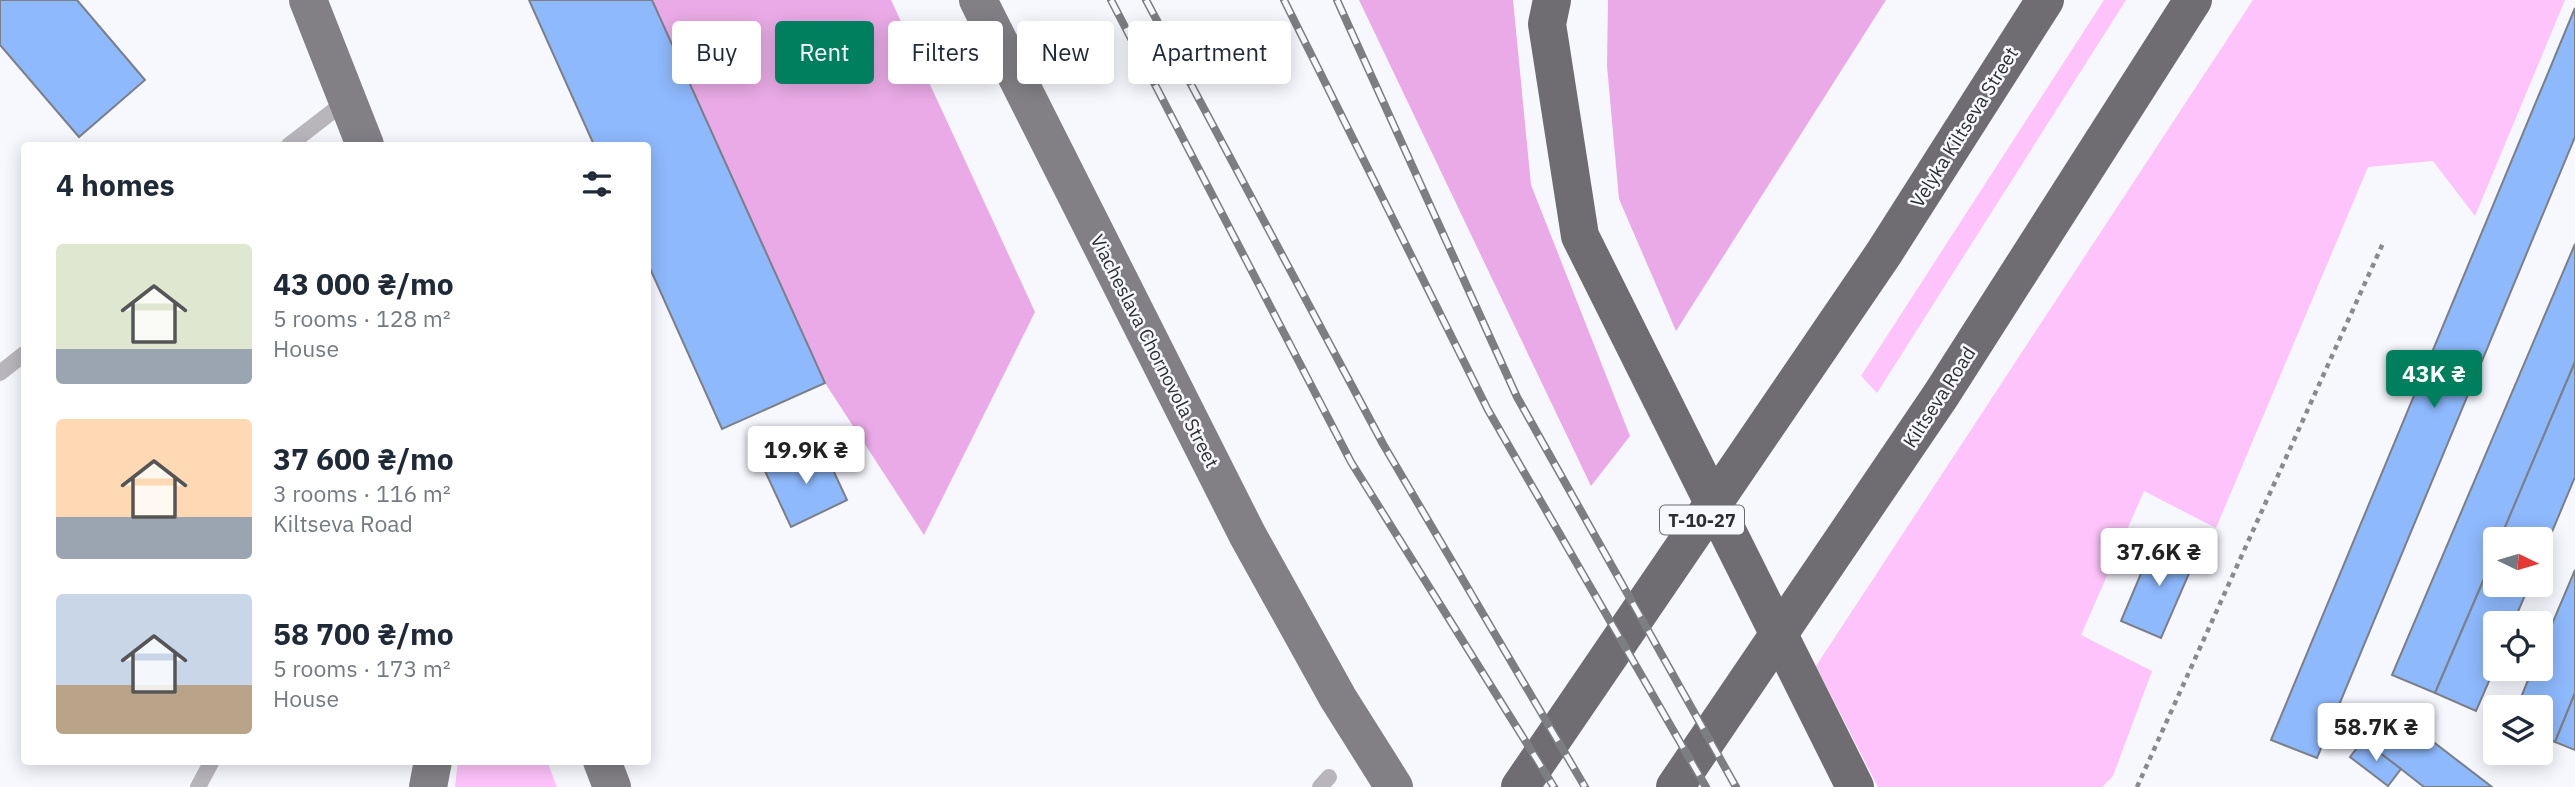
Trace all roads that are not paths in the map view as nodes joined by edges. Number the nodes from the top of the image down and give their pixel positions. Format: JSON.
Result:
{"nodes":[{"id":1,"x":309,"y":0,"type":"edge"},
{"id":2,"x":978,"y":0,"type":"edge"},
{"id":3,"x":1552,"y":0,"type":"edge"},
{"id":4,"x":2045,"y":0,"type":"edge"},
{"id":5,"x":2193,"y":0,"type":"edge"},
{"id":6,"x":348,"y":99,"type":"junction"},
{"id":7,"x":293,"y":142,"type":"edge"},
{"id":8,"x":364,"y":142,"type":"edge"},
{"id":9,"x":21,"y":356,"type":"edge"},
{"id":10,"x":0,"y":373,"type":"edge"},
{"id":11,"x":210,"y":765,"type":"edge"},
{"id":12,"x":432,"y":765,"type":"edge"},
{"id":13,"x":604,"y":765,"type":"edge"},
{"id":14,"x":198,"y":787,"type":"edge"},
{"id":15,"x":428,"y":787,"type":"edge"},
{"id":16,"x":612,"y":787,"type":"edge"},
{"id":17,"x":1394,"y":787,"type":"edge"},
{"id":18,"x":1520,"y":787,"type":"edge"},
{"id":19,"x":1675,"y":787,"type":"edge"},
{"id":20,"x":1855,"y":787,"type":"edge"}],
"edges":[{"from":1,"to":6,"type":"main road"},
{"from":2,"to":17,"type":"main road","name":"Viacheslava Chornovola Street"},
{"from":3,"to":20,"type":"highway"},
{"from":4,"to":18,"type":"highway","name":"Velyka Kiltseva Street","number":"Т-10-27"},
{"from":5,"to":19,"type":"highway","name":"Kiltseva Road"},
{"from":6,"to":7,"type":"lane"},
{"from":6,"to":8,"type":"main road"},
{"from":9,"to":10,"type":"lane"},
{"from":11,"to":14,"type":"lane"},
{"from":12,"to":15,"type":"main road"},
{"from":13,"to":16,"type":"main road"}]}
